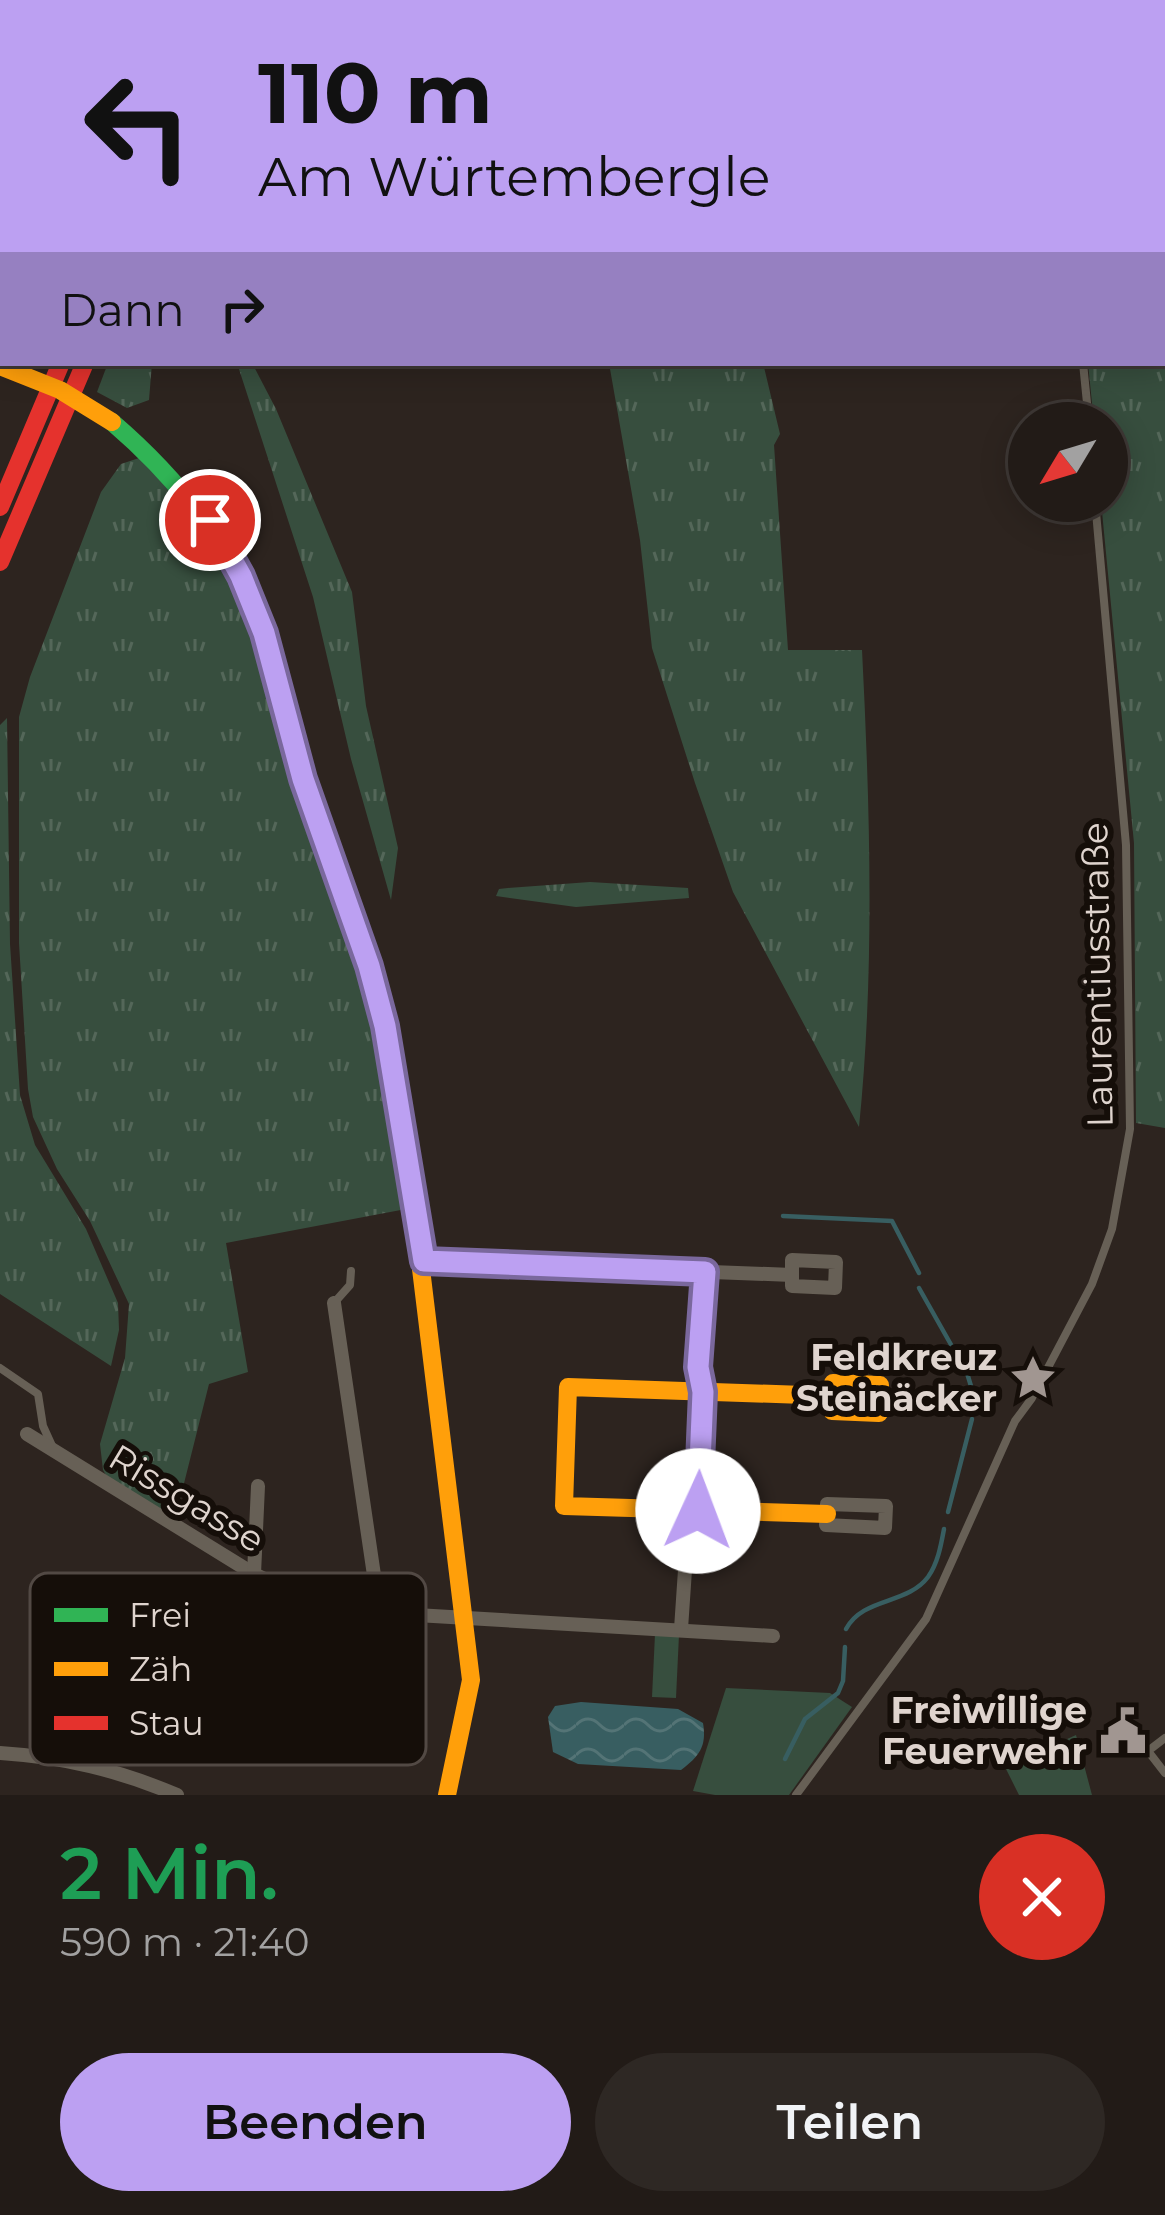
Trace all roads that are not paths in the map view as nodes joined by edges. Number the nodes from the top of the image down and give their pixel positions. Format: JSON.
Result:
{"nodes":[{"id":1,"x":0,"y":366,"type":"edge"},
{"id":2,"x":60,"y":366,"type":"edge"},
{"id":3,"x":84,"y":366,"type":"edge"},
{"id":4,"x":1083,"y":366,"type":"edge"},
{"id":5,"x":1087,"y":402,"type":"edge"},
{"id":6,"x":0,"y":507,"type":"edge"},
{"id":7,"x":1097,"y":522,"type":"edge"},
{"id":8,"x":0,"y":562,"type":"edge"},
{"id":9,"x":424,"y":1261,"type":"junction"},
{"id":10,"x":351,"y":1270,"type":"dead end"},
{"id":11,"x":705,"y":1272,"type":"junction"},
{"id":12,"x":792,"y":1275,"type":"dead end"},
{"id":13,"x":334,"y":1303,"type":"joint"},
{"id":14,"x":0,"y":1368,"type":"edge"},
{"id":15,"x":703,"y":1392,"type":"junction"},
{"id":16,"x":832,"y":1396,"type":"dead end"},
{"id":17,"x":27,"y":1434,"type":"dead end"},
{"id":18,"x":56,"y":1454,"type":"junction"},
{"id":19,"x":258,"y":1486,"type":"dead end"},
{"id":20,"x":694,"y":1511,"type":"junction"},
{"id":21,"x":827,"y":1514,"type":"dead end"},
{"id":22,"x":252,"y":1573,"type":"edge"},
{"id":23,"x":254,"y":1573,"type":"edge"},
{"id":24,"x":374,"y":1573,"type":"edge"},
{"id":25,"x":426,"y":1617,"type":"edge"},
{"id":26,"x":463,"y":1617,"type":"junction"},
{"id":27,"x":681,"y":1629,"type":"junction"},
{"id":28,"x":772,"y":1636,"type":"dead end"},
{"id":29,"x":1165,"y":1738,"type":"edge"},
{"id":30,"x":0,"y":1753,"type":"edge"},
{"id":31,"x":30,"y":1755,"type":"edge"},
{"id":32,"x":94,"y":1765,"type":"edge"},
{"id":33,"x":1165,"y":1772,"type":"edge"},
{"id":34,"x":177,"y":1795,"type":"edge"},
{"id":35,"x":447,"y":1795,"type":"edge"},
{"id":36,"x":796,"y":1795,"type":"edge"}],
"edges":[{"from":1,"to":9,"type":"main road","bridge":true},
{"from":2,"to":6,"type":"main road"},
{"from":3,"to":8,"type":"main road"},
{"from":4,"to":5,"type":"lane"},
{"from":7,"to":36,"type":"lane","name":"Laurentiusstraße"},
{"from":9,"to":11,"type":"street"},
{"from":9,"to":26,"type":"main road"},
{"from":10,"to":13,"type":"lane"},
{"from":11,"to":12,"type":"street"},
{"from":11,"to":15,"type":"street"},
{"from":13,"to":24,"type":"street"},
{"from":14,"to":18,"type":"lane"},
{"from":15,"to":16,"type":"main road"},
{"from":15,"to":20,"type":"street"},
{"from":15,"to":20,"type":"main road"},
{"from":17,"to":18,"type":"street","name":"Rissgasse"},
{"from":18,"to":22,"type":"street","name":"Rissgasse"},
{"from":19,"to":23,"type":"street"},
{"from":20,"to":21,"type":"main road"},
{"from":20,"to":27,"type":"street"},
{"from":25,"to":26,"type":"street","name":"Rissgasse"},
{"from":26,"to":27,"type":"street","name":"Rissgasse"},
{"from":26,"to":35,"type":"main road"},
{"from":27,"to":28,"type":"street","name":"Rissgasse"},
{"from":29,"to":33,"type":"lane"},
{"from":30,"to":31,"type":"street"},
{"from":32,"to":34,"type":"street"}]}
